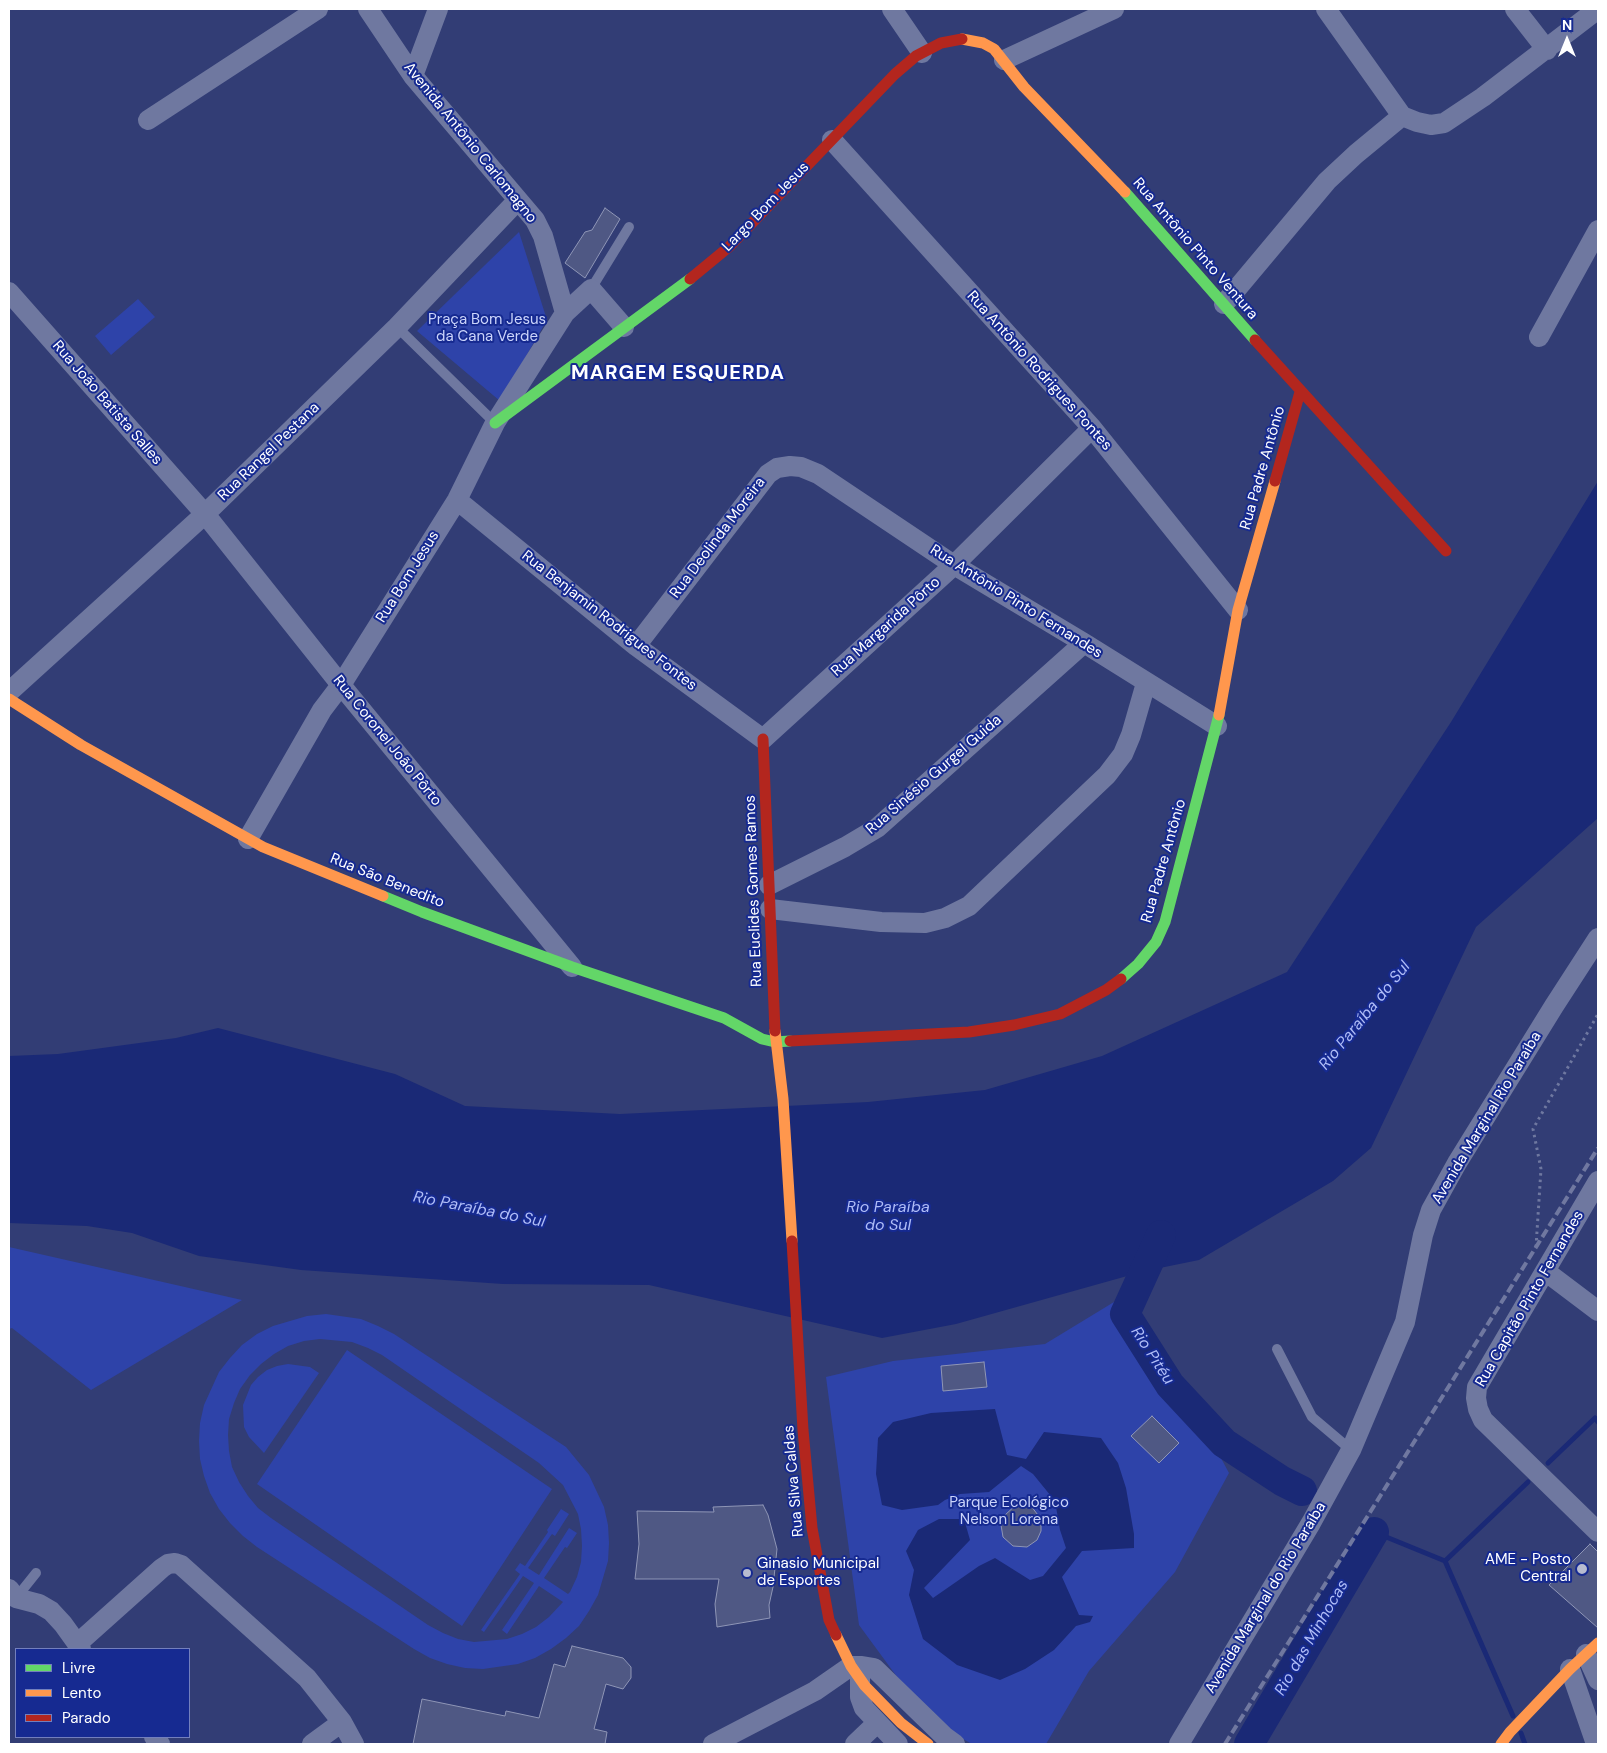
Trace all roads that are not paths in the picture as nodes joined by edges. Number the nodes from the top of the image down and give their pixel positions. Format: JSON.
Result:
{"nodes":[{"id":1,"x":318,"y":9,"type":"edge"},
{"id":2,"x":368,"y":9,"type":"edge"},
{"id":3,"x":438,"y":9,"type":"edge"},
{"id":4,"x":892,"y":9,"type":"edge"},
{"id":5,"x":1114,"y":9,"type":"edge"},
{"id":6,"x":1326,"y":9,"type":"edge"},
{"id":7,"x":1515,"y":9,"type":"edge"},
{"id":8,"x":1598,"y":9,"type":"edge"},
{"id":9,"x":1547,"y":50,"type":"junction"},
{"id":10,"x":922,"y":53,"type":"junction"},
{"id":11,"x":1004,"y":60,"type":"junction"},
{"id":12,"x":895,"y":74,"type":"joint"},
{"id":13,"x":413,"y":76,"type":"junction"},
{"id":14,"x":1402,"y":116,"type":"junction"},
{"id":15,"x":148,"y":120,"type":"dead end"},
{"id":16,"x":832,"y":140,"type":"junction"},
{"id":17,"x":517,"y":200,"type":"junction"},
{"id":18,"x":629,"y":228,"type":"dead end"},
{"id":19,"x":1598,"y":230,"type":"edge"},
{"id":20,"x":591,"y":289,"type":"junction"},
{"id":21,"x":9,"y":292,"type":"edge"},
{"id":22,"x":1224,"y":304,"type":"junction"},
{"id":23,"x":565,"y":313,"type":"junction"},
{"id":24,"x":398,"y":327,"type":"junction"},
{"id":25,"x":624,"y":327,"type":"junction"},
{"id":26,"x":1539,"y":337,"type":"dead end"},
{"id":27,"x":1300,"y":392,"type":"junction"},
{"id":28,"x":496,"y":423,"type":"junction"},
{"id":29,"x":1092,"y":428,"type":"junction"},
{"id":30,"x":818,"y":474,"type":"joint"},
{"id":31,"x":457,"y":500,"type":"junction"},
{"id":32,"x":205,"y":514,"type":"junction"},
{"id":33,"x":1446,"y":551,"type":"dead end"},
{"id":34,"x":954,"y":565,"type":"junction"},
{"id":35,"x":1238,"y":610,"type":"junction"},
{"id":36,"x":1084,"y":643,"type":"junction"},
{"id":37,"x":636,"y":646,"type":"junction"},
{"id":38,"x":1146,"y":683,"type":"junction"},
{"id":39,"x":341,"y":685,"type":"junction"},
{"id":40,"x":9,"y":692,"type":"edge"},
{"id":41,"x":9,"y":700,"type":"edge"},
{"id":42,"x":1217,"y":726,"type":"junction"},
{"id":43,"x":763,"y":739,"type":"junction"},
{"id":44,"x":248,"y":839,"type":"junction"},
{"id":45,"x":769,"y":885,"type":"junction"},
{"id":46,"x":770,"y":909,"type":"junction"},
{"id":47,"x":1598,"y":938,"type":"edge"},
{"id":48,"x":572,"y":967,"type":"junction"},
{"id":49,"x":775,"y":1042,"type":"junction"},
{"id":50,"x":783,"y":1099,"type":"joint"},
{"id":51,"x":1598,"y":1181,"type":"edge"},
{"id":52,"x":1598,"y":1210,"type":"edge"},
{"id":53,"x":1571,"y":1227,"type":"junction"},
{"id":54,"x":1545,"y":1271,"type":"junction"},
{"id":55,"x":1598,"y":1312,"type":"edge"},
{"id":56,"x":1277,"y":1349,"type":"dead end"},
{"id":57,"x":1351,"y":1450,"type":"junction"},
{"id":58,"x":1598,"y":1532,"type":"edge"},
{"id":59,"x":36,"y":1573,"type":"dead end"},
{"id":60,"x":11,"y":1597,"type":"edge"},
{"id":61,"x":79,"y":1647,"type":"edge"},
{"id":62,"x":1592,"y":1648,"type":"edge"},
{"id":63,"x":1570,"y":1670,"type":"junction"},
{"id":64,"x":855,"y":1672,"type":"junction"},
{"id":65,"x":1598,"y":1680,"type":"edge"},
{"id":66,"x":342,"y":1722,"type":"junction"},
{"id":67,"x":877,"y":1722,"type":"junction"},
{"id":68,"x":1510,"y":1732,"type":"junction"},
{"id":69,"x":312,"y":1744,"type":"edge"},
{"id":70,"x":354,"y":1744,"type":"edge"},
{"id":71,"x":713,"y":1744,"type":"edge"},
{"id":72,"x":855,"y":1744,"type":"edge"},
{"id":73,"x":898,"y":1744,"type":"edge"},
{"id":74,"x":928,"y":1744,"type":"edge"},
{"id":75,"x":955,"y":1744,"type":"edge"},
{"id":76,"x":1179,"y":1744,"type":"edge"},
{"id":77,"x":1486,"y":1744,"type":"edge"},
{"id":78,"x":1501,"y":1744,"type":"edge"},
{"id":79,"x":1596,"y":1744,"type":"edge"}],
"edges":[{"from":1,"to":15,"type":"street"},
{"from":2,"to":13,"type":"street","name":"Avenida Antônio Carlomagno"},
{"from":3,"to":13,"type":"street"},
{"from":4,"to":10,"type":"street"},
{"from":5,"to":11,"type":"street"},
{"from":6,"to":14,"type":"street"},
{"from":7,"to":9,"type":"street"},
{"from":8,"to":9,"type":"street"},
{"from":9,"to":14,"type":"street"},
{"from":10,"to":11,"type":"street","name":"Rua Antônio Pinto Ventura"},
{"from":10,"to":12,"type":"street","name":"Rua Antônio Pinto Ventura"},
{"from":11,"to":22,"type":"street","name":"Rua Antônio Pinto Ventura"},
{"from":12,"to":16,"type":"street","name":"Largo Bom Jesus"},
{"from":13,"to":17,"type":"street","name":"Avenida Antônio Carlomagno"},
{"from":14,"to":22,"type":"street"},
{"from":16,"to":25,"type":"street","name":"Largo Bom Jesus"},
{"from":16,"to":29,"type":"street","name":"Rua Antônio Rodrigues Pontes"},
{"from":17,"to":23,"type":"street","name":"Avenida Antônio Carlomagno"},
{"from":17,"to":24,"type":"street","name":"Rua Rangel Pestana"},
{"from":18,"to":20,"type":"lane"},
{"from":19,"to":26,"type":"street"},
{"from":20,"to":23,"type":"street"},
{"from":20,"to":25,"type":"street"},
{"from":21,"to":32,"type":"street","name":"Rua João Batista Salles"},
{"from":22,"to":27,"type":"street","name":"Rua Antônio Pinto Ventura"},
{"from":23,"to":28,"type":"street","name":"Rua Bom Jesus"},
{"from":24,"to":28,"type":"lane"},
{"from":24,"to":32,"type":"street","name":"Rua Rangel Pestana"},
{"from":25,"to":28,"type":"street","name":"Largo Bom Jesus"},
{"from":27,"to":33,"type":"street","name":"Rua Antônio Pinto Ventura"},
{"from":27,"to":35,"type":"street","name":"Rua Padre Antônio"},
{"from":28,"to":31,"type":"street","name":"Rua Bom Jesus"},
{"from":29,"to":34,"type":"street","name":"Rua Margarida Pôrto"},
{"from":29,"to":35,"type":"street","name":"Rua Antônio Rodrigues Pontes"},
{"from":30,"to":34,"type":"street","name":"Rua Antônio Pinto Fernandes"},
{"from":30,"to":37,"type":"street","name":"Rua Deolinda Moreira"},
{"from":31,"to":37,"type":"street","name":"Rua Benjamin Rodrigues Fontes"},
{"from":31,"to":39,"type":"street","name":"Rua Bom Jesus"},
{"from":32,"to":39,"type":"street","name":"Rua Coronel João Pôrto"},
{"from":32,"to":40,"type":"street","name":"Rua Rangel Pestana"},
{"from":34,"to":36,"type":"street","name":"Rua Antônio Pinto Fernandes"},
{"from":34,"to":43,"type":"street","name":"Rua Margarida Pôrto"},
{"from":35,"to":42,"type":"street","name":"Rua Padre Antônio"},
{"from":36,"to":38,"type":"street","name":"Rua Antônio Pinto Fernandes"},
{"from":36,"to":45,"type":"street","name":"Rua Sinésio Gurgel Guida"},
{"from":37,"to":43,"type":"street","name":"Rua Benjamin Rodrigues Fontes"},
{"from":38,"to":42,"type":"street","name":"Rua Antônio Pinto Fernandes"},
{"from":38,"to":46,"type":"street"},
{"from":39,"to":44,"type":"street","name":"Rua Bom Jesus"},
{"from":39,"to":48,"type":"street","name":"Rua Coronel João Pôrto"},
{"from":41,"to":44,"type":"street","name":"Rua São Benedito"},
{"from":42,"to":49,"type":"street","name":"Rua Padre Antônio"},
{"from":43,"to":45,"type":"street","name":"Rua Euclides Gomes Ramos"},
{"from":44,"to":48,"type":"street","name":"Rua São Benedito"},
{"from":45,"to":46,"type":"street","name":"Rua Euclides Gomes Ramos"},
{"from":46,"to":49,"type":"street","name":"Rua Euclides Gomes Ramos"},
{"from":47,"to":57,"type":"street","name":"Avenida Marginal Rio Paraíba"},
{"from":48,"to":49,"type":"street","name":"Rua São Benedito"},
{"from":49,"to":50,"type":"street","name":"Rua Euclides Gomes Ramos"},
{"from":50,"to":64,"type":"street","name":"Rua Silva Caldas"},
{"from":51,"to":53,"type":"street","name":"Rua Capitão Pinto Fernandes"},
{"from":52,"to":53,"type":"street"},
{"from":53,"to":54,"type":"street","name":"Rua Capitão Pinto Fernandes"},
{"from":54,"to":55,"type":"street"},
{"from":54,"to":58,"type":"street","name":"Rua Capitão Pinto Fernandes"},
{"from":56,"to":57,"type":"lane"},
{"from":57,"to":76,"type":"street","name":"Avenida Marginal do Rio Paraíba"},
{"from":59,"to":60,"type":"lane"},
{"from":60,"to":61,"type":"street"},
{"from":61,"to":66,"type":"street"},
{"from":62,"to":63,"type":"street"},
{"from":62,"to":65,"type":"street"},
{"from":63,"to":68,"type":"street"},
{"from":63,"to":79,"type":"street"},
{"from":64,"to":67,"type":"street"},
{"from":64,"to":71,"type":"street"},
{"from":64,"to":74,"type":"street","name":"Rua Silva Caldas"},
{"from":64,"to":75,"type":"street"},
{"from":66,"to":69,"type":"street"},
{"from":66,"to":70,"type":"street"},
{"from":67,"to":72,"type":"street"},
{"from":67,"to":73,"type":"street"},
{"from":68,"to":77,"type":"street"},
{"from":68,"to":78,"type":"street"}]}
